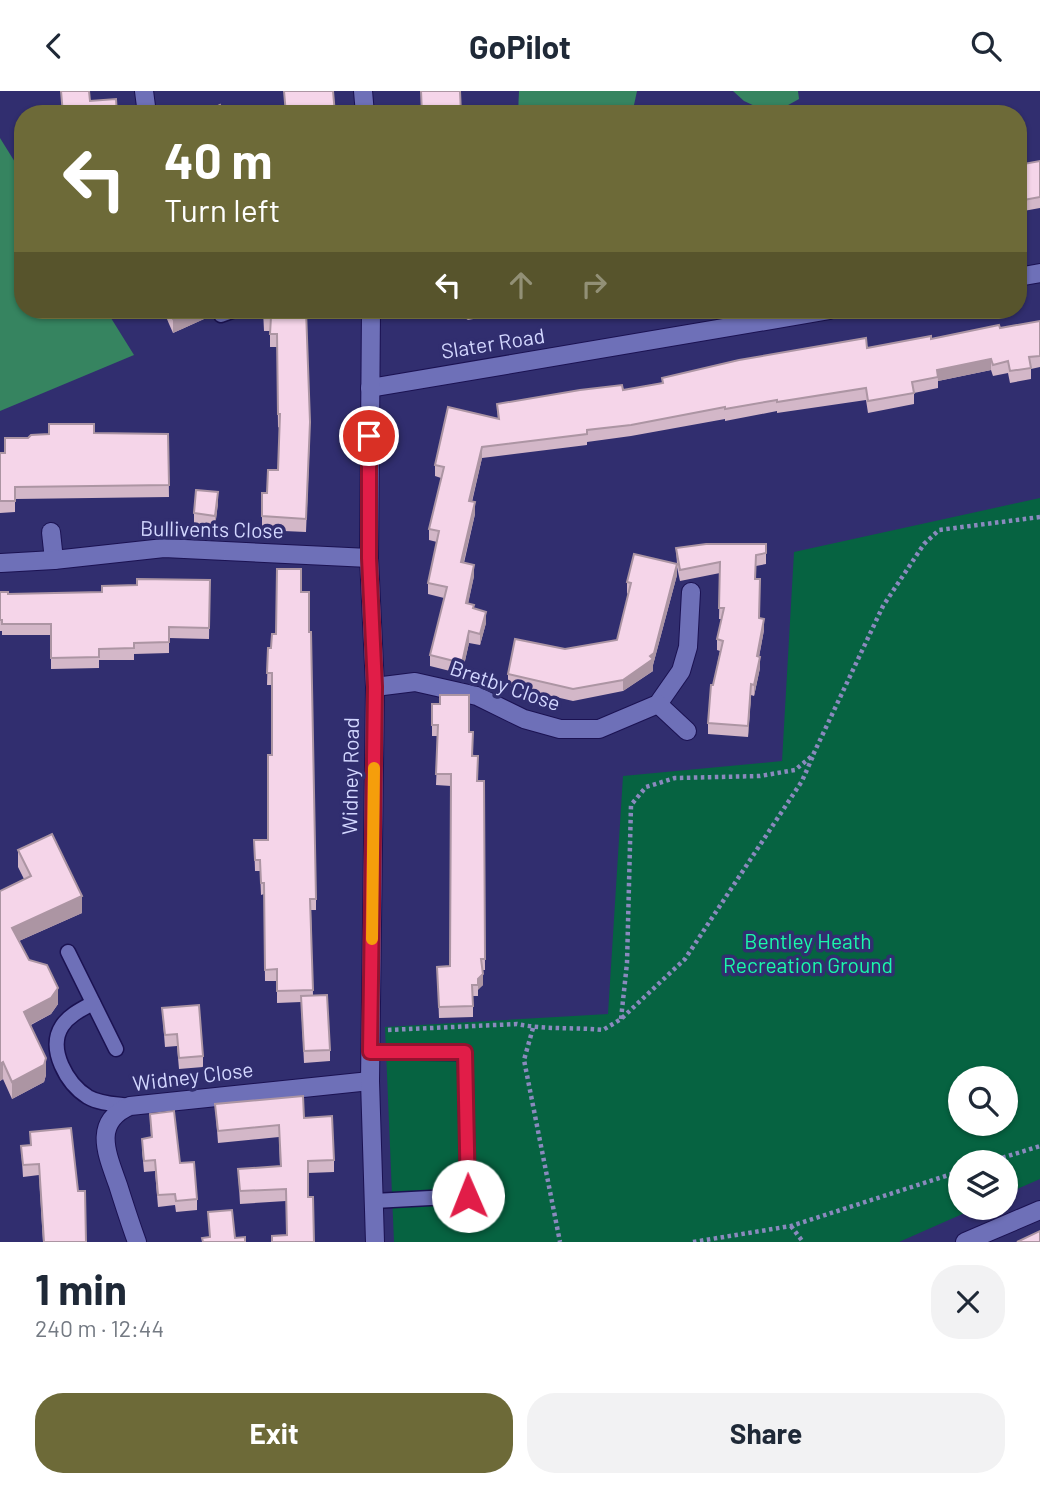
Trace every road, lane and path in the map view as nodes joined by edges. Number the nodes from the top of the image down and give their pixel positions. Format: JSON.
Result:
{"nodes":[{"id":1,"x":371,"y":319,"type":"edge"},
{"id":2,"x":777,"y":319,"type":"edge"},
{"id":3,"x":370,"y":388,"type":"junction"},
{"id":4,"x":1040,"y":517,"type":"edge"},
{"id":5,"x":51,"y":532,"type":"dead end"},
{"id":6,"x":369,"y":558,"type":"junction"},
{"id":7,"x":54,"y":560,"type":"junction"},
{"id":8,"x":1,"y":563,"type":"edge"},
{"id":9,"x":691,"y":591,"type":"dead end"},
{"id":10,"x":375,"y":687,"type":"junction"},
{"id":11,"x":658,"y":704,"type":"junction"},
{"id":12,"x":687,"y":731,"type":"dead end"},
{"id":13,"x":818,"y":746,"type":"junction"},
{"id":14,"x":68,"y":952,"type":"dead end"},
{"id":15,"x":93,"y":1003,"type":"junction"},
{"id":16,"x":621,"y":1019,"type":"junction"},
{"id":17,"x":533,"y":1028,"type":"junction"},
{"id":18,"x":388,"y":1030,"type":"dead end"},
{"id":19,"x":116,"y":1049,"type":"dead end"},
{"id":20,"x":370,"y":1052,"type":"junction"},
{"id":21,"x":370,"y":1081,"type":"junction"},
{"id":22,"x":130,"y":1106,"type":"junction"},
{"id":23,"x":1040,"y":1146,"type":"edge"},
{"id":24,"x":1018,"y":1153,"type":"edge"},
{"id":25,"x":948,"y":1175,"type":"edge"},
{"id":26,"x":374,"y":1201,"type":"junction"},
{"id":27,"x":1040,"y":1210,"type":"edge"},
{"id":28,"x":791,"y":1226,"type":"junction"},
{"id":29,"x":137,"y":1242,"type":"edge"},
{"id":30,"x":375,"y":1242,"type":"edge"},
{"id":31,"x":560,"y":1242,"type":"edge"},
{"id":32,"x":693,"y":1242,"type":"edge"},
{"id":33,"x":803,"y":1242,"type":"edge"},
{"id":34,"x":965,"y":1242,"type":"edge"}],
"edges":[{"from":1,"to":3,"type":"street","name":"Widney Road"},
{"from":2,"to":3,"type":"street","name":"Slater Road"},
{"from":3,"to":6,"type":"street","name":"Widney Road"},
{"from":4,"to":13,"type":"path"},
{"from":5,"to":7,"type":"street"},
{"from":6,"to":7,"type":"street","name":"Bullivents Close"},
{"from":6,"to":10,"type":"street","name":"Widney Road"},
{"from":7,"to":8,"type":"street","name":"Bullivents Close"},
{"from":9,"to":11,"type":"street"},
{"from":10,"to":11,"type":"street","name":"Bretby Close"},
{"from":10,"to":20,"type":"street","name":"Widney Road"},
{"from":11,"to":12,"type":"street"},
{"from":13,"to":16,"type":"path"},
{"from":13,"to":16,"type":"path"},
{"from":14,"to":15,"type":"lane"},
{"from":15,"to":19,"type":"lane"},
{"from":15,"to":22,"type":"lane"},
{"from":16,"to":17,"type":"path"},
{"from":17,"to":18,"type":"path"},
{"from":17,"to":31,"type":"path"},
{"from":20,"to":21,"type":"street","name":"Widney Road"},
{"from":20,"to":26,"type":"lane"},
{"from":21,"to":22,"type":"street","name":"Widney Close"},
{"from":21,"to":26,"type":"street","name":"Widney Road"},
{"from":22,"to":29,"type":"street","name":"Widney Close"},
{"from":23,"to":24,"type":"path"},
{"from":25,"to":28,"type":"path"},
{"from":26,"to":30,"type":"street","name":"Widney Road"},
{"from":27,"to":34,"type":"street"},
{"from":28,"to":32,"type":"path"},
{"from":28,"to":33,"type":"path"}]}
